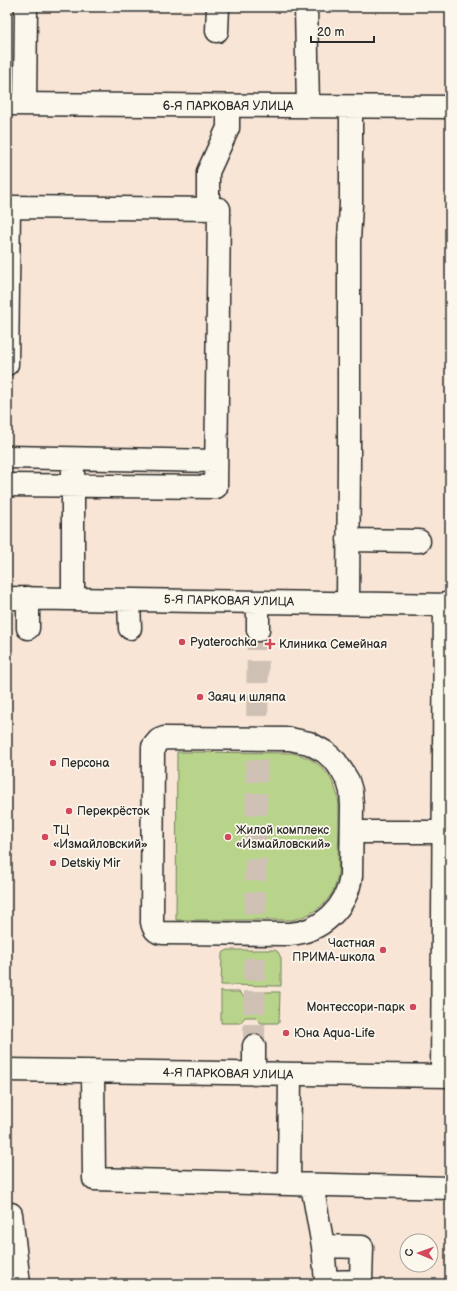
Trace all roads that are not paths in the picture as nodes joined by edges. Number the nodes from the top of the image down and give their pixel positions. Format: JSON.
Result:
{"nodes":[{"id":1,"x":26,"y":7,"type":"edge"},
{"id":2,"x":218,"y":7,"type":"edge"},
{"id":3,"x":306,"y":7,"type":"edge"},
{"id":4,"x":217,"y":31,"type":"dead end"},
{"id":5,"x":16,"y":104,"type":"edge"},
{"id":6,"x":228,"y":106,"type":"junction"},
{"id":7,"x":308,"y":106,"type":"junction"},
{"id":8,"x":351,"y":107,"type":"junction"},
{"id":9,"x":450,"y":107,"type":"edge"},
{"id":10,"x":208,"y":208,"type":"junction"},
{"id":11,"x":7,"y":364,"type":"edge"},
{"id":12,"x":7,"y":457,"type":"edge"},
{"id":13,"x":73,"y":458,"type":"junction"},
{"id":14,"x":216,"y":461,"type":"junction"},
{"id":15,"x":7,"y":485,"type":"edge"},
{"id":16,"x":73,"y":486,"type":"junction"},
{"id":17,"x":348,"y":540,"type":"junction"},
{"id":18,"x":419,"y":541,"type":"dead end"},
{"id":19,"x":7,"y":598,"type":"edge"},
{"id":20,"x":28,"y":598,"type":"junction"},
{"id":21,"x":73,"y":599,"type":"junction"},
{"id":22,"x":130,"y":600,"type":"junction"},
{"id":23,"x":258,"y":602,"type":"junction"},
{"id":24,"x":348,"y":602,"type":"junction"},
{"id":25,"x":447,"y":604,"type":"edge"},
{"id":26,"x":28,"y":628,"type":"dead end"},
{"id":27,"x":130,"y":628,"type":"dead end"},
{"id":28,"x":258,"y":630,"type":"tunnel mouth"},
{"id":29,"x":352,"y":839,"type":"junction"},
{"id":30,"x":443,"y":840,"type":"junction"},
{"id":31,"x":254,"y":1046,"type":"tunnel mouth"},
{"id":32,"x":7,"y":1070,"type":"edge"},
{"id":33,"x":93,"y":1072,"type":"junction"},
{"id":34,"x":254,"y":1074,"type":"junction"},
{"id":35,"x":290,"y":1074,"type":"junction"},
{"id":36,"x":446,"y":1076,"type":"edge"},
{"id":37,"x":289,"y":1184,"type":"junction"},
{"id":38,"x":312,"y":1185,"type":"junction"},
{"id":39,"x":450,"y":1188,"type":"edge"},
{"id":40,"x":7,"y":1214,"type":"edge"},
{"id":41,"x":323,"y":1246,"type":"dead end"},
{"id":42,"x":18,"y":1284,"type":"edge"}],
"edges":[{"from":1,"to":5,"type":"street"},
{"from":2,"to":4,"type":"street"},
{"from":3,"to":7,"type":"street"},
{"from":5,"to":6,"type":"street","name":"6-Я ПАРКОВАЯ УЛИЦА"},
{"from":6,"to":7,"type":"street","name":"6-Я ПАРКОВАЯ УЛИЦА"},
{"from":6,"to":10,"type":"street"},
{"from":7,"to":8,"type":"street","name":"6-Я ПАРКОВАЯ УЛИЦА"},
{"from":8,"to":9,"type":"street","name":"6-Я ПАРКОВАЯ УЛИЦА"},
{"from":8,"to":17,"type":"street"},
{"from":10,"to":11,"type":"street"},
{"from":10,"to":14,"type":"street"},
{"from":12,"to":13,"type":"street"},
{"from":13,"to":14,"type":"street"},
{"from":13,"to":16,"type":"street"},
{"from":14,"to":16,"type":"street"},
{"from":15,"to":16,"type":"street"},
{"from":16,"to":21,"type":"street"},
{"from":17,"to":18,"type":"street"},
{"from":17,"to":24,"type":"street"},
{"from":19,"to":20,"type":"street","name":"5-Я ПАРКОВАЯ УЛИЦА"},
{"from":20,"to":21,"type":"street","name":"5-Я ПАРКОВАЯ УЛИЦА"},
{"from":20,"to":26,"type":"street"},
{"from":21,"to":22,"type":"street","name":"5-Я ПАРКОВАЯ УЛИЦА"},
{"from":22,"to":23,"type":"street","name":"5-Я ПАРКОВАЯ УЛИЦА"},
{"from":22,"to":27,"type":"street"},
{"from":23,"to":24,"type":"street","name":"5-Я ПАРКОВАЯ УЛИЦА"},
{"from":23,"to":28,"type":"street"},
{"from":24,"to":25,"type":"street","name":"5-Я ПАРКОВАЯ УЛИЦА"},
{"from":25,"to":30,"type":"street"},
{"from":29,"to":29,"type":"street"},
{"from":29,"to":30,"type":"street"},
{"from":30,"to":36,"type":"street"},
{"from":31,"to":34,"type":"street"},
{"from":32,"to":33,"type":"street","name":"4-Я ПАРКОВАЯ УЛИЦА"},
{"from":33,"to":34,"type":"street","name":"4-Я ПАРКОВАЯ УЛИЦА"},
{"from":33,"to":37,"type":"street"},
{"from":34,"to":35,"type":"street","name":"4-Я ПАРКОВАЯ УЛИЦА"},
{"from":35,"to":36,"type":"street","name":"4-Я ПАРКОВАЯ УЛИЦА"},
{"from":35,"to":37,"type":"street"},
{"from":37,"to":38,"type":"street"},
{"from":38,"to":39,"type":"street"},
{"from":38,"to":41,"type":"street"},
{"from":40,"to":42,"type":"street"}]}
